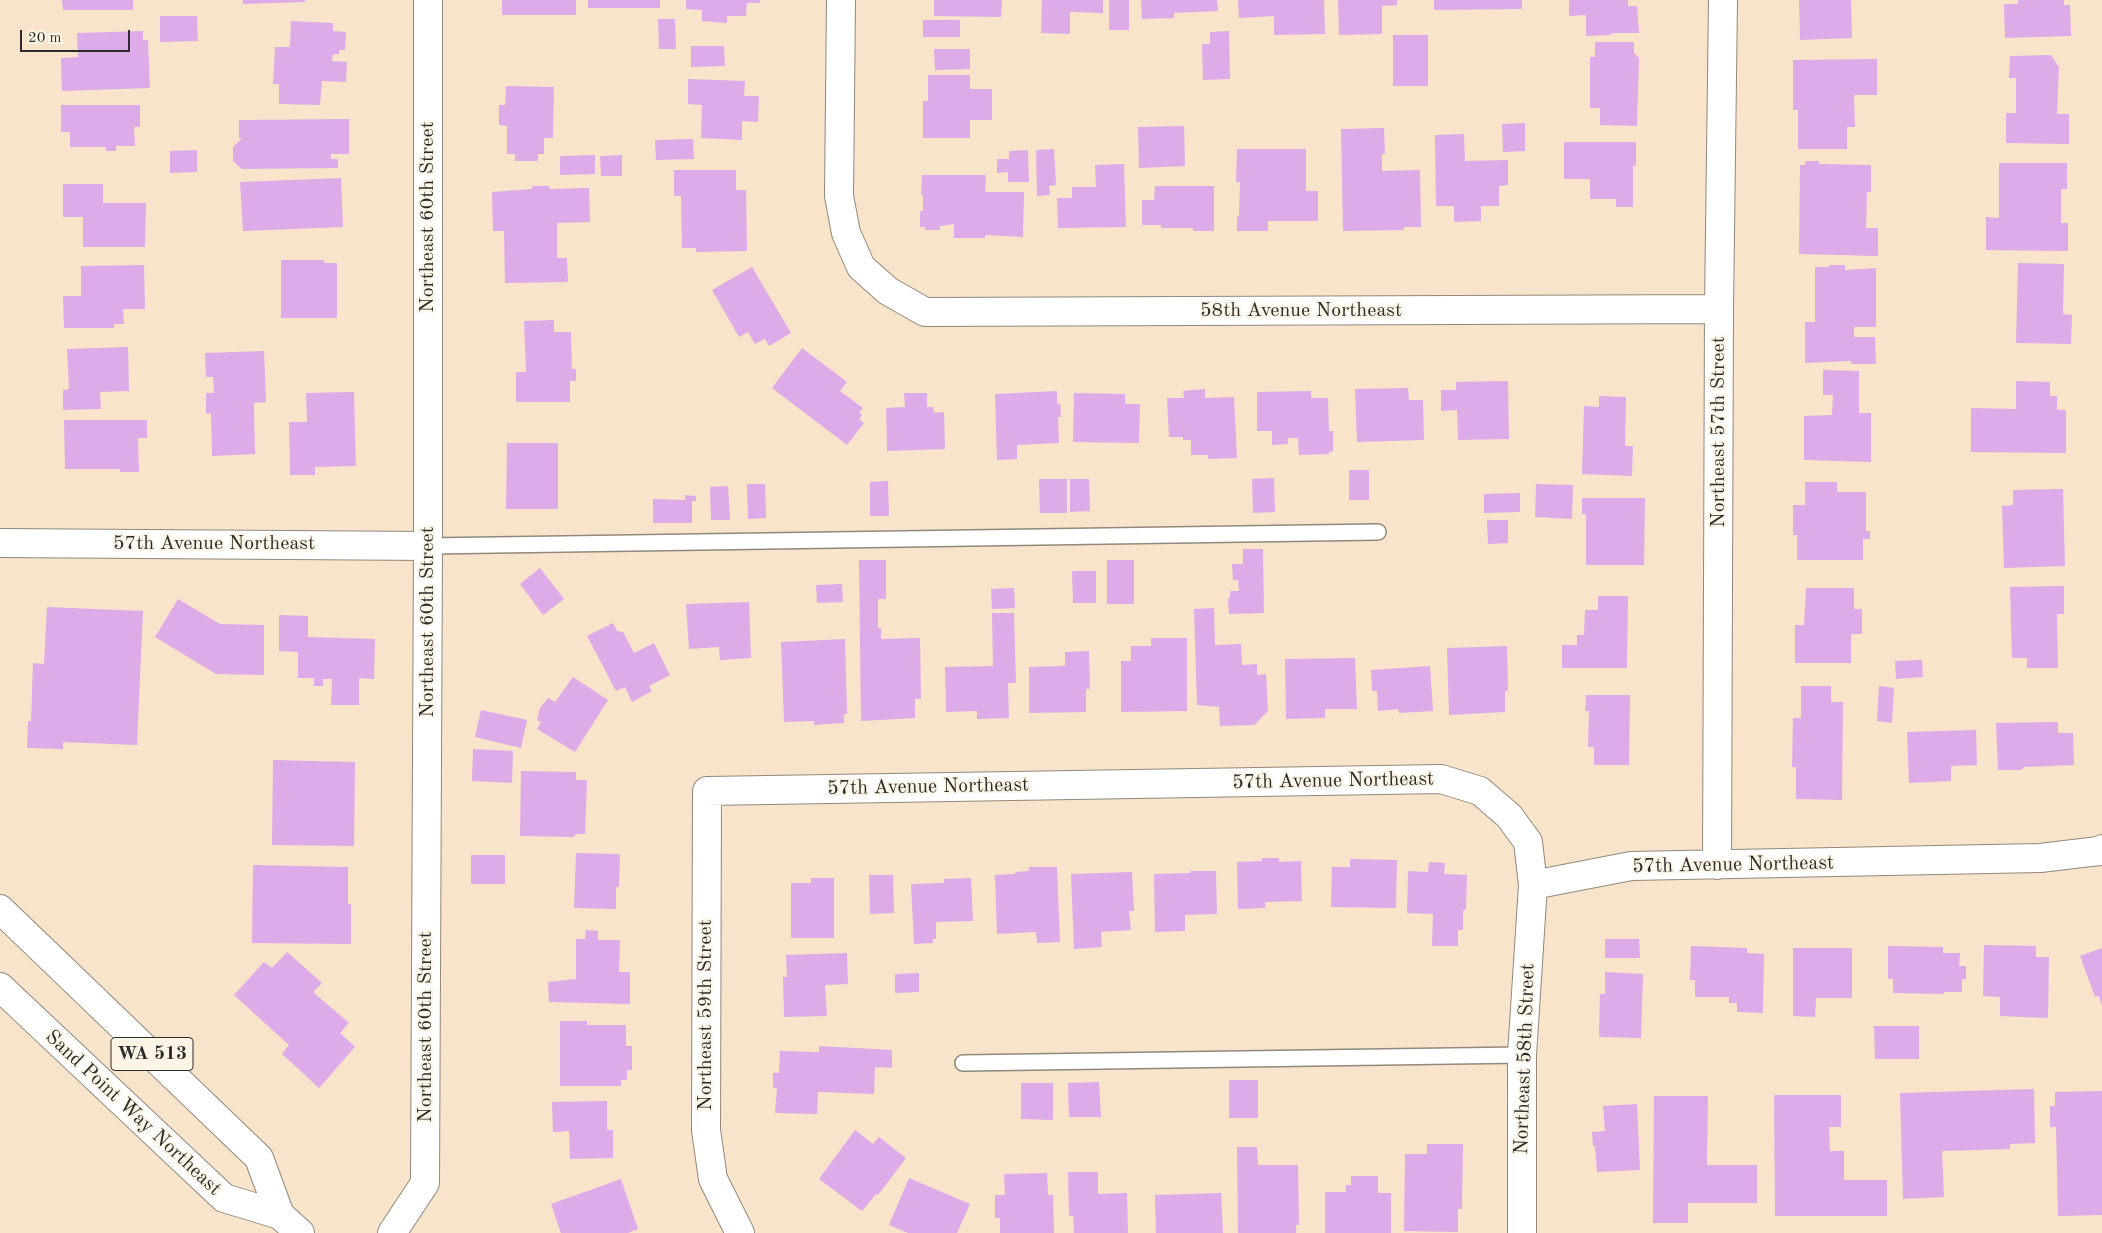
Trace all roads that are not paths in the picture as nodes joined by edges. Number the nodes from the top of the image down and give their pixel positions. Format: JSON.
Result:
{"nodes":[{"id":1,"x":428,"y":0,"type":"edge"},
{"id":2,"x":841,"y":0,"type":"edge"},
{"id":3,"x":1722,"y":0,"type":"edge"},
{"id":4,"x":1719,"y":309,"type":"junction"},
{"id":5,"x":1378,"y":532,"type":"dead end"},
{"id":6,"x":0,"y":543,"type":"edge"},
{"id":7,"x":428,"y":546,"type":"junction"},
{"id":8,"x":707,"y":790,"type":"joint"},
{"id":9,"x":2102,"y":849,"type":"edge"},
{"id":10,"x":1717,"y":865,"type":"junction"},
{"id":11,"x":1533,"y":885,"type":"junction"},
{"id":12,"x":0,"y":908,"type":"edge"},
{"id":13,"x":0,"y":987,"type":"edge"},
{"id":14,"x":1522,"y":1055,"type":"junction"},
{"id":15,"x":963,"y":1062,"type":"dead end"},
{"id":16,"x":280,"y":1215,"type":"junction"},
{"id":17,"x":300,"y":1233,"type":"edge"},
{"id":18,"x":392,"y":1233,"type":"edge"},
{"id":19,"x":740,"y":1233,"type":"edge"},
{"id":20,"x":1522,"y":1233,"type":"edge"}],
"edges":[{"from":1,"to":7,"type":"street","name":"Northeast 60th Street"},
{"from":2,"to":4,"type":"street","name":"58th Avenue Northeast"},
{"from":3,"to":4,"type":"street","name":"Northeast 57th Street"},
{"from":4,"to":10,"type":"street","name":"Northeast 57th Street"},
{"from":5,"to":7,"type":"lane"},
{"from":6,"to":7,"type":"street","name":"57th Avenue Northeast"},
{"from":7,"to":18,"type":"street","name":"Northeast 60th Street"},
{"from":8,"to":11,"type":"street","name":"57th Avenue Northeast"},
{"from":8,"to":19,"type":"street","name":"Northeast 59th Street"},
{"from":9,"to":10,"type":"street","name":"57th Avenue Northeast"},
{"from":10,"to":11,"type":"street","name":"57th Avenue Northeast"},
{"from":11,"to":14,"type":"street","name":"Northeast 58th Street"},
{"from":12,"to":16,"type":"street","name":"Sand Point Way Northeast","number":"WA 513"},
{"from":13,"to":16,"type":"street","name":"Sand Point Way Northeast","number":"WA 513"},
{"from":14,"to":15,"type":"lane"},
{"from":14,"to":20,"type":"street","name":"Northeast 58th Street"},
{"from":16,"to":17,"type":"street","name":"Sand Point Way Northeast","number":"WA 513"}]}
